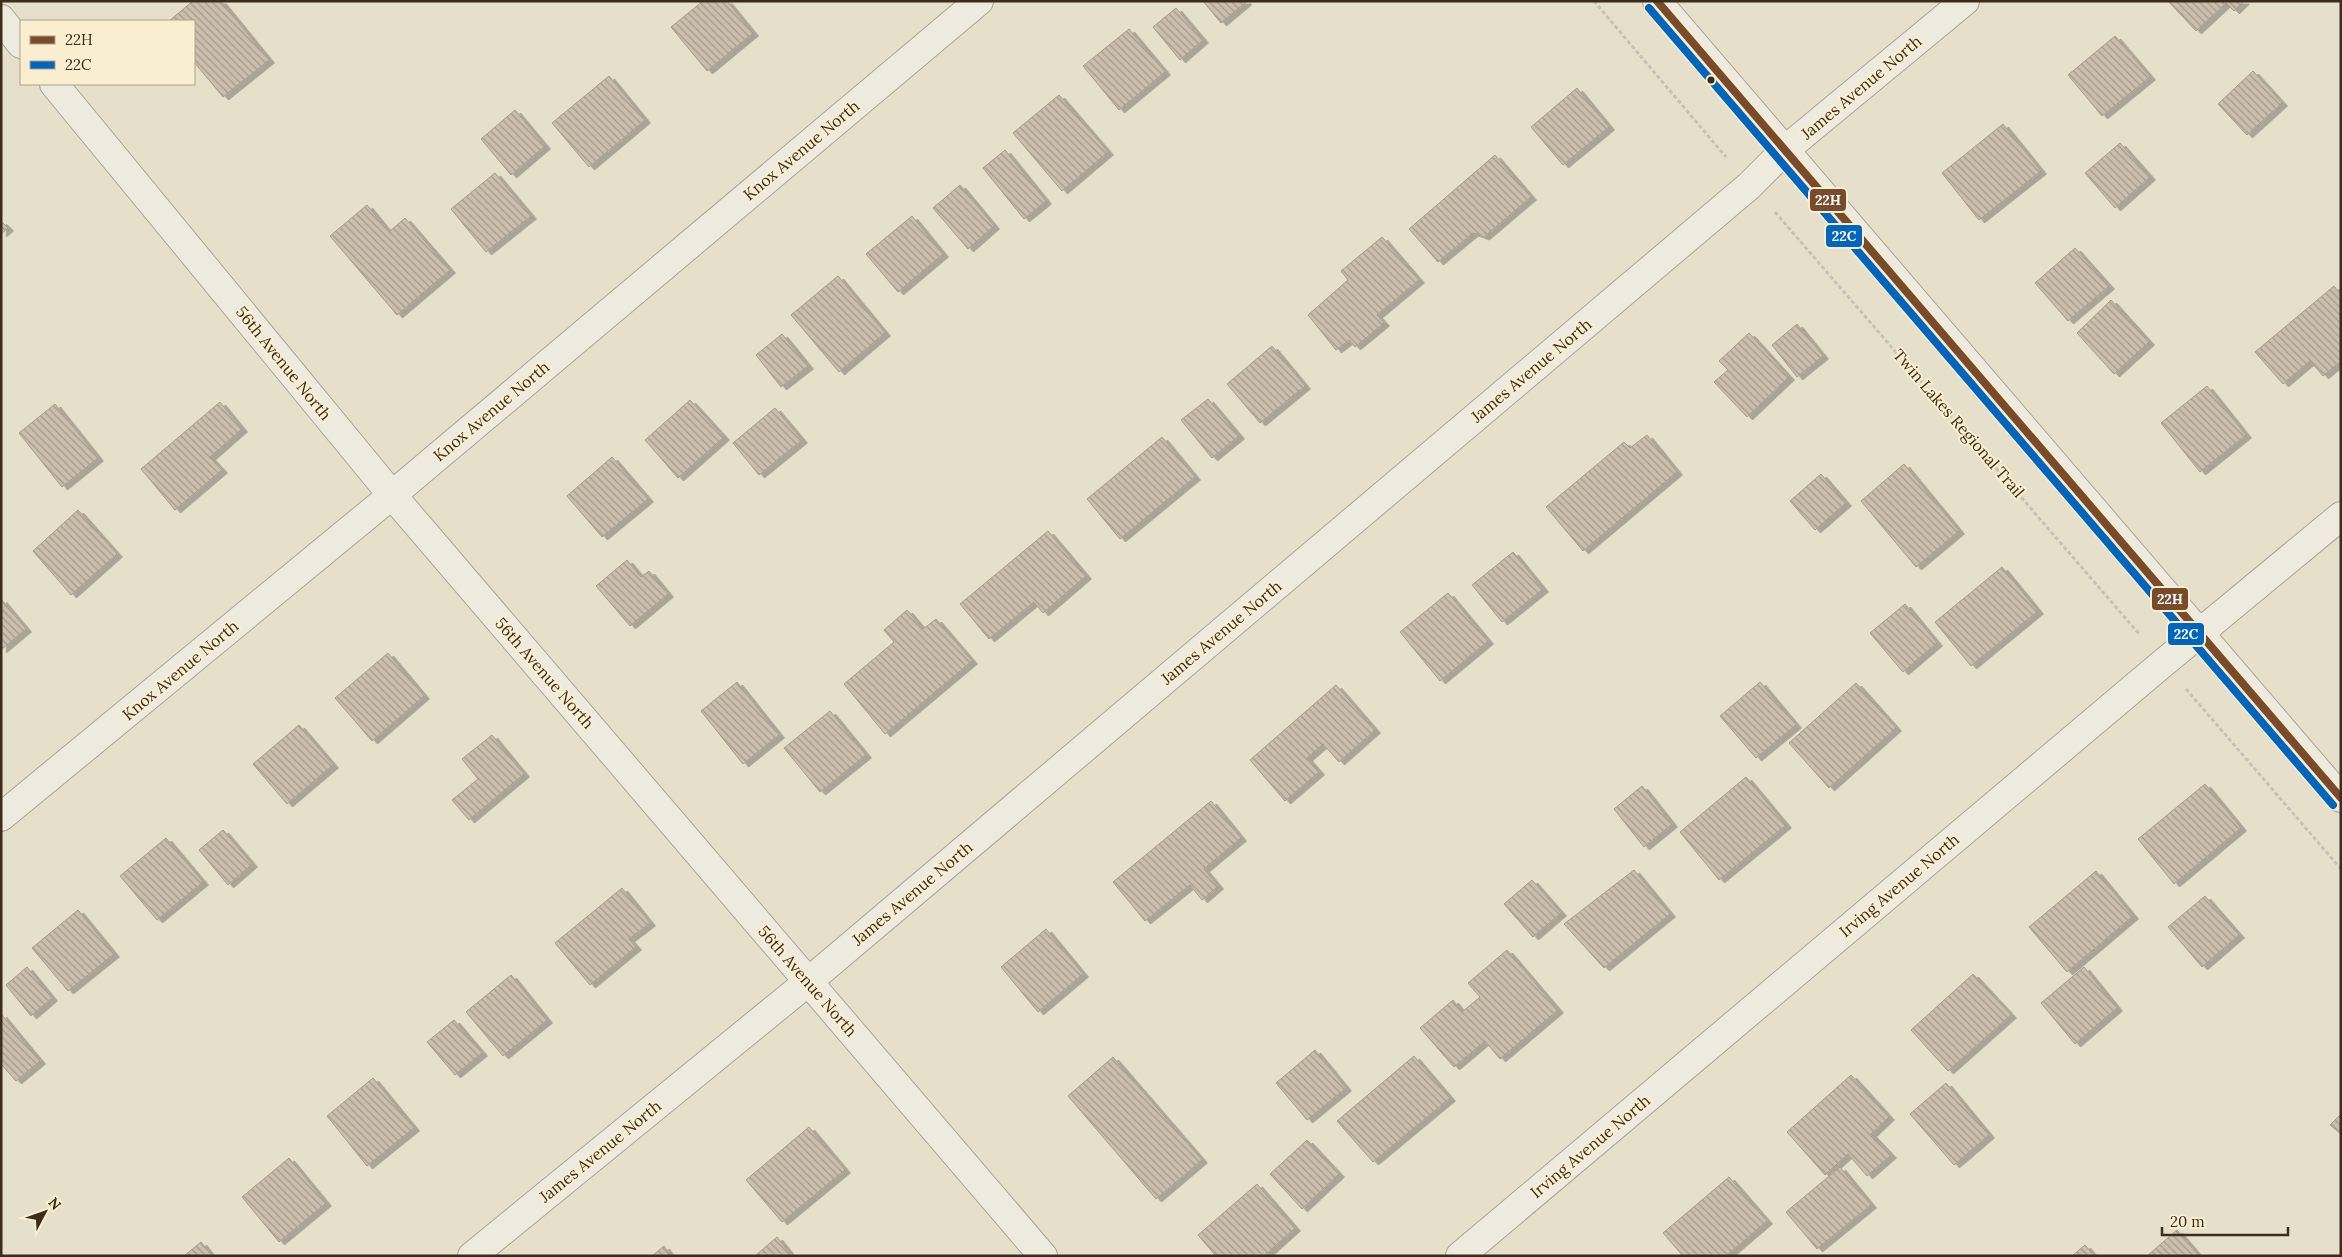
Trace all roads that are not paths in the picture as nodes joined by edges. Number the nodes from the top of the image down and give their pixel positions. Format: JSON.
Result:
{"nodes":[{"id":1,"x":979,"y":1,"type":"edge"},
{"id":2,"x":1657,"y":1,"type":"edge"},
{"id":3,"x":1965,"y":1,"type":"edge"},
{"id":4,"x":1,"y":20,"type":"edge"},
{"id":5,"x":20,"y":43,"type":"edge"},
{"id":6,"x":55,"y":85,"type":"edge"},
{"id":7,"x":1786,"y":149,"type":"junction"},
{"id":8,"x":392,"y":495,"type":"junction"},
{"id":9,"x":2341,"y":516,"type":"edge"},
{"id":10,"x":2199,"y":634,"type":"junction"},
{"id":11,"x":2341,"y":798,"type":"edge"},
{"id":12,"x":1,"y":817,"type":"edge"},
{"id":13,"x":808,"y":981,"type":"junction"},
{"id":14,"x":472,"y":1256,"type":"edge"},
{"id":15,"x":1043,"y":1256,"type":"edge"},
{"id":16,"x":1460,"y":1256,"type":"edge"}],
"edges":[{"from":1,"to":8,"type":"street","name":"Knox Avenue North"},
{"from":2,"to":7,"type":"street"},
{"from":3,"to":7,"type":"street","name":"James Avenue North"},
{"from":4,"to":5,"type":"street"},
{"from":6,"to":8,"type":"street","name":"56th Avenue North"},
{"from":7,"to":10,"type":"street"},
{"from":7,"to":13,"type":"street","name":"James Avenue North"},
{"from":8,"to":12,"type":"street","name":"Knox Avenue North"},
{"from":8,"to":13,"type":"street","name":"56th Avenue North"},
{"from":9,"to":10,"type":"street","name":"Irving Avenue North"},
{"from":10,"to":11,"type":"street"},
{"from":10,"to":16,"type":"street","name":"Irving Avenue North"},
{"from":13,"to":14,"type":"street","name":"James Avenue North"},
{"from":13,"to":15,"type":"street","name":"56th Avenue North"}]}
